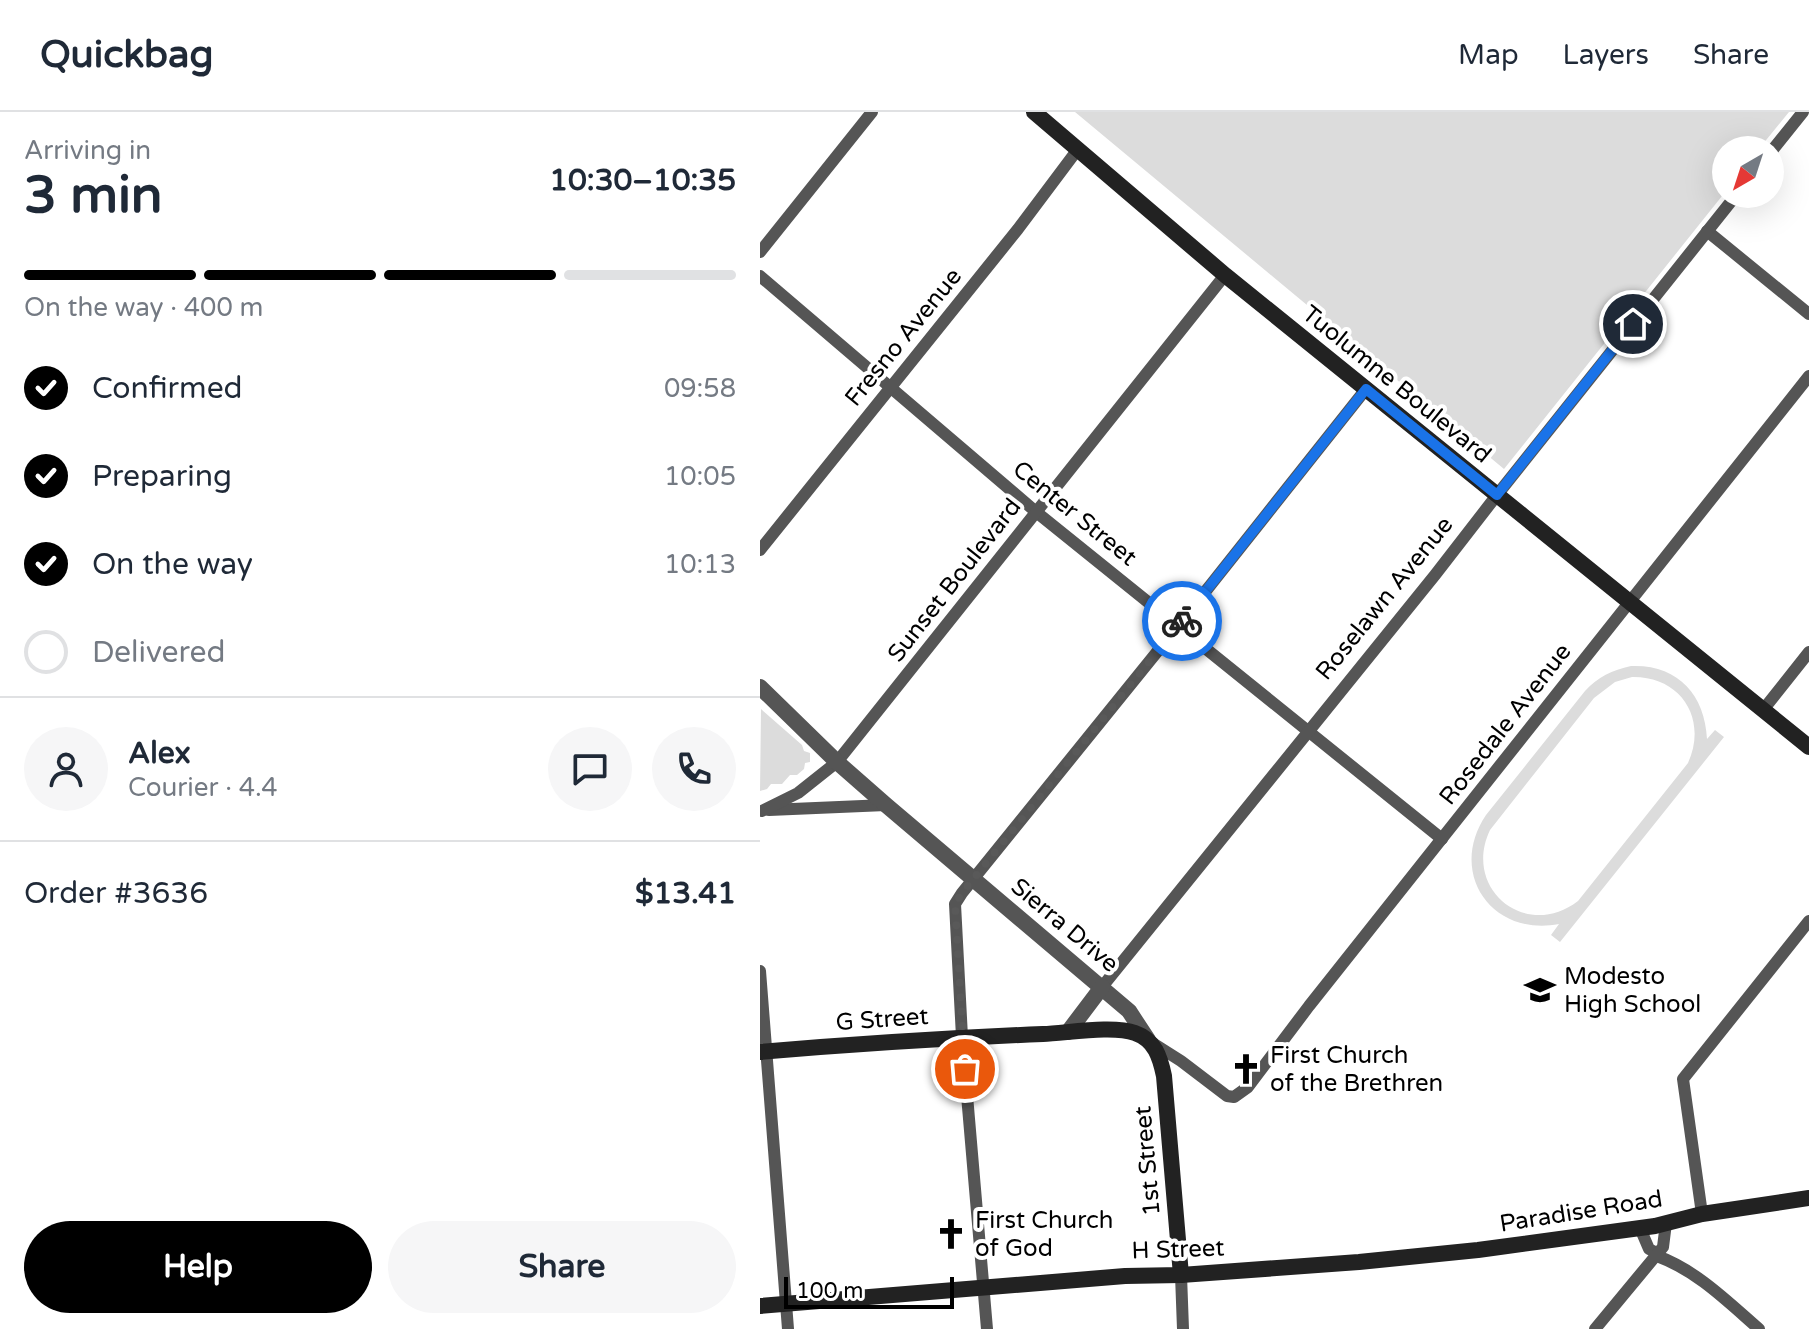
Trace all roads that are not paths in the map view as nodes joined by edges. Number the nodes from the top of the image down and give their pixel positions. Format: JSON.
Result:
{"nodes":[{"id":1,"x":872,"y":112,"type":"edge"},
{"id":2,"x":1034,"y":112,"type":"edge"},
{"id":3,"x":1803,"y":112,"type":"edge"},
{"id":4,"x":1784,"y":136,"type":"edge"},
{"id":5,"x":1078,"y":149,"type":"junction"},
{"id":6,"x":1726,"y":208,"type":"edge"},
{"id":7,"x":1707,"y":231,"type":"junction"},
{"id":8,"x":760,"y":252,"type":"edge"},
{"id":9,"x":1225,"y":275,"type":"junction"},
{"id":10,"x":760,"y":276,"type":"edge"},
{"id":11,"x":1809,"y":314,"type":"edge"},
{"id":12,"x":1809,"y":376,"type":"edge"},
{"id":13,"x":891,"y":387,"type":"junction"},
{"id":14,"x":1366,"y":389,"type":"junction"},
{"id":15,"x":1497,"y":495,"type":"junction"},
{"id":16,"x":1035,"y":511,"type":"junction"},
{"id":17,"x":760,"y":550,"type":"edge"},
{"id":18,"x":1629,"y":602,"type":"junction"},
{"id":19,"x":1178,"y":626,"type":"junction"},
{"id":20,"x":1809,"y":652,"type":"edge"},
{"id":21,"x":760,"y":687,"type":"edge"},
{"id":22,"x":1763,"y":710,"type":"junction"},
{"id":23,"x":1308,"y":731,"type":"junction"},
{"id":24,"x":1809,"y":747,"type":"edge"},
{"id":25,"x":837,"y":762,"type":"junction"},
{"id":26,"x":886,"y":805,"type":"junction"},
{"id":27,"x":761,"y":811,"type":"edge"},
{"id":28,"x":1442,"y":839,"type":"junction"},
{"id":29,"x":973,"y":880,"type":"junction"},
{"id":30,"x":1809,"y":921,"type":"edge"},
{"id":31,"x":760,"y":971,"type":"edge"},
{"id":32,"x":1102,"y":987,"type":"junction"},
{"id":33,"x":1068,"y":1032,"type":"junction"},
{"id":34,"x":962,"y":1037,"type":"junction"},
{"id":35,"x":1148,"y":1040,"type":"junction"},
{"id":36,"x":763,"y":1052,"type":"edge"},
{"id":37,"x":1234,"y":1097,"type":"joint"},
{"id":38,"x":1809,"y":1198,"type":"edge"},
{"id":39,"x":1702,"y":1214,"type":"junction"},
{"id":40,"x":1666,"y":1223,"type":"junction"},
{"id":41,"x":1640,"y":1228,"type":"junction"},
{"id":42,"x":1657,"y":1254,"type":"junction"},
{"id":43,"x":1359,"y":1262,"type":"joint"},
{"id":44,"x":1181,"y":1275,"type":"junction"},
{"id":45,"x":984,"y":1288,"type":"junction"},
{"id":46,"x":786,"y":1303,"type":"junction"},
{"id":47,"x":760,"y":1306,"type":"edge"},
{"id":48,"x":788,"y":1329,"type":"edge"},
{"id":49,"x":987,"y":1329,"type":"edge"},
{"id":50,"x":1183,"y":1329,"type":"edge"},
{"id":51,"x":1595,"y":1329,"type":"edge"},
{"id":52,"x":1759,"y":1329,"type":"edge"}],
"edges":[{"from":1,"to":8,"type":"street"},
{"from":2,"to":5,"type":"main road","name":"Tuolumne Boulevard"},
{"from":3,"to":4,"type":"street"},
{"from":5,"to":9,"type":"main road","name":"Tuolumne Boulevard"},
{"from":5,"to":13,"type":"street","name":"Fresno Avenue"},
{"from":6,"to":7,"type":"street","name":"Roselawn Avenue"},
{"from":7,"to":11,"type":"street"},
{"from":7,"to":15,"type":"street","name":"Roselawn Avenue"},
{"from":9,"to":14,"type":"main road","name":"Tuolumne Boulevard"},
{"from":9,"to":16,"type":"street","name":"Sunset Boulevard"},
{"from":10,"to":13,"type":"street","name":"Center Street"},
{"from":12,"to":18,"type":"street","name":"Rosedale Avenue"},
{"from":13,"to":16,"type":"street","name":"Center Street"},
{"from":13,"to":17,"type":"street","name":"Fresno Avenue"},
{"from":14,"to":15,"type":"main road","name":"Tuolumne Boulevard"},
{"from":14,"to":19,"type":"street"},
{"from":15,"to":18,"type":"main road","name":"Tuolumne Boulevard"},
{"from":15,"to":23,"type":"street","name":"Roselawn Avenue"},
{"from":16,"to":19,"type":"street","name":"Center Street"},
{"from":16,"to":25,"type":"street","name":"Sunset Boulevard"},
{"from":18,"to":22,"type":"main road","name":"Tuolumne Boulevard"},
{"from":18,"to":28,"type":"street","name":"Rosedale Avenue"},
{"from":19,"to":23,"type":"street","name":"Center Street"},
{"from":19,"to":29,"type":"street"},
{"from":20,"to":22,"type":"street"},
{"from":21,"to":25,"type":"street","name":"Sierra Drive"},
{"from":22,"to":24,"type":"main road","name":"Tuolumne Boulevard"},
{"from":23,"to":28,"type":"street","name":"Center Street"},
{"from":23,"to":32,"type":"street","name":"Roselawn Avenue"},
{"from":25,"to":26,"type":"street","name":"Sierra Drive"},
{"from":25,"to":27,"type":"street","name":"Sunset Boulevard"},
{"from":26,"to":27,"type":"street"},
{"from":26,"to":29,"type":"street","name":"Sierra Drive"},
{"from":28,"to":37,"type":"street","name":"Rosedale Avenue"},
{"from":29,"to":32,"type":"street","name":"Sierra Drive"},
{"from":29,"to":34,"type":"street"},
{"from":30,"to":39,"type":"street"},
{"from":31,"to":36,"type":"street"},
{"from":32,"to":33,"type":"street","name":"Roselawn Avenue"},
{"from":32,"to":35,"type":"street","name":"Sierra Drive"},
{"from":33,"to":34,"type":"main road","name":"G Street"},
{"from":33,"to":35,"type":"main road","name":"G Street"},
{"from":34,"to":36,"type":"main road","name":"G Street"},
{"from":34,"to":45,"type":"street"},
{"from":35,"to":37,"type":"street","name":"Sierra Drive"},
{"from":35,"to":44,"type":"main road","name":"1st Street"},
{"from":36,"to":46,"type":"street"},
{"from":38,"to":39,"type":"main road","name":"Paradise Road"},
{"from":39,"to":40,"type":"main road","name":"Paradise Road"},
{"from":40,"to":41,"type":"main road","name":"Paradise Road"},
{"from":40,"to":42,"type":"street"},
{"from":41,"to":42,"type":"street"},
{"from":41,"to":43,"type":"main road","name":"Paradise Road"},
{"from":42,"to":51,"type":"street"},
{"from":42,"to":52,"type":"street"},
{"from":43,"to":44,"type":"main road","name":"H Street"},
{"from":44,"to":45,"type":"main road","name":"H Street"},
{"from":44,"to":50,"type":"street","name":"1st Street"},
{"from":45,"to":46,"type":"main road","name":"H Street"},
{"from":45,"to":49,"type":"street"},
{"from":46,"to":47,"type":"main road","name":"H Street"},
{"from":46,"to":48,"type":"street"}]}
